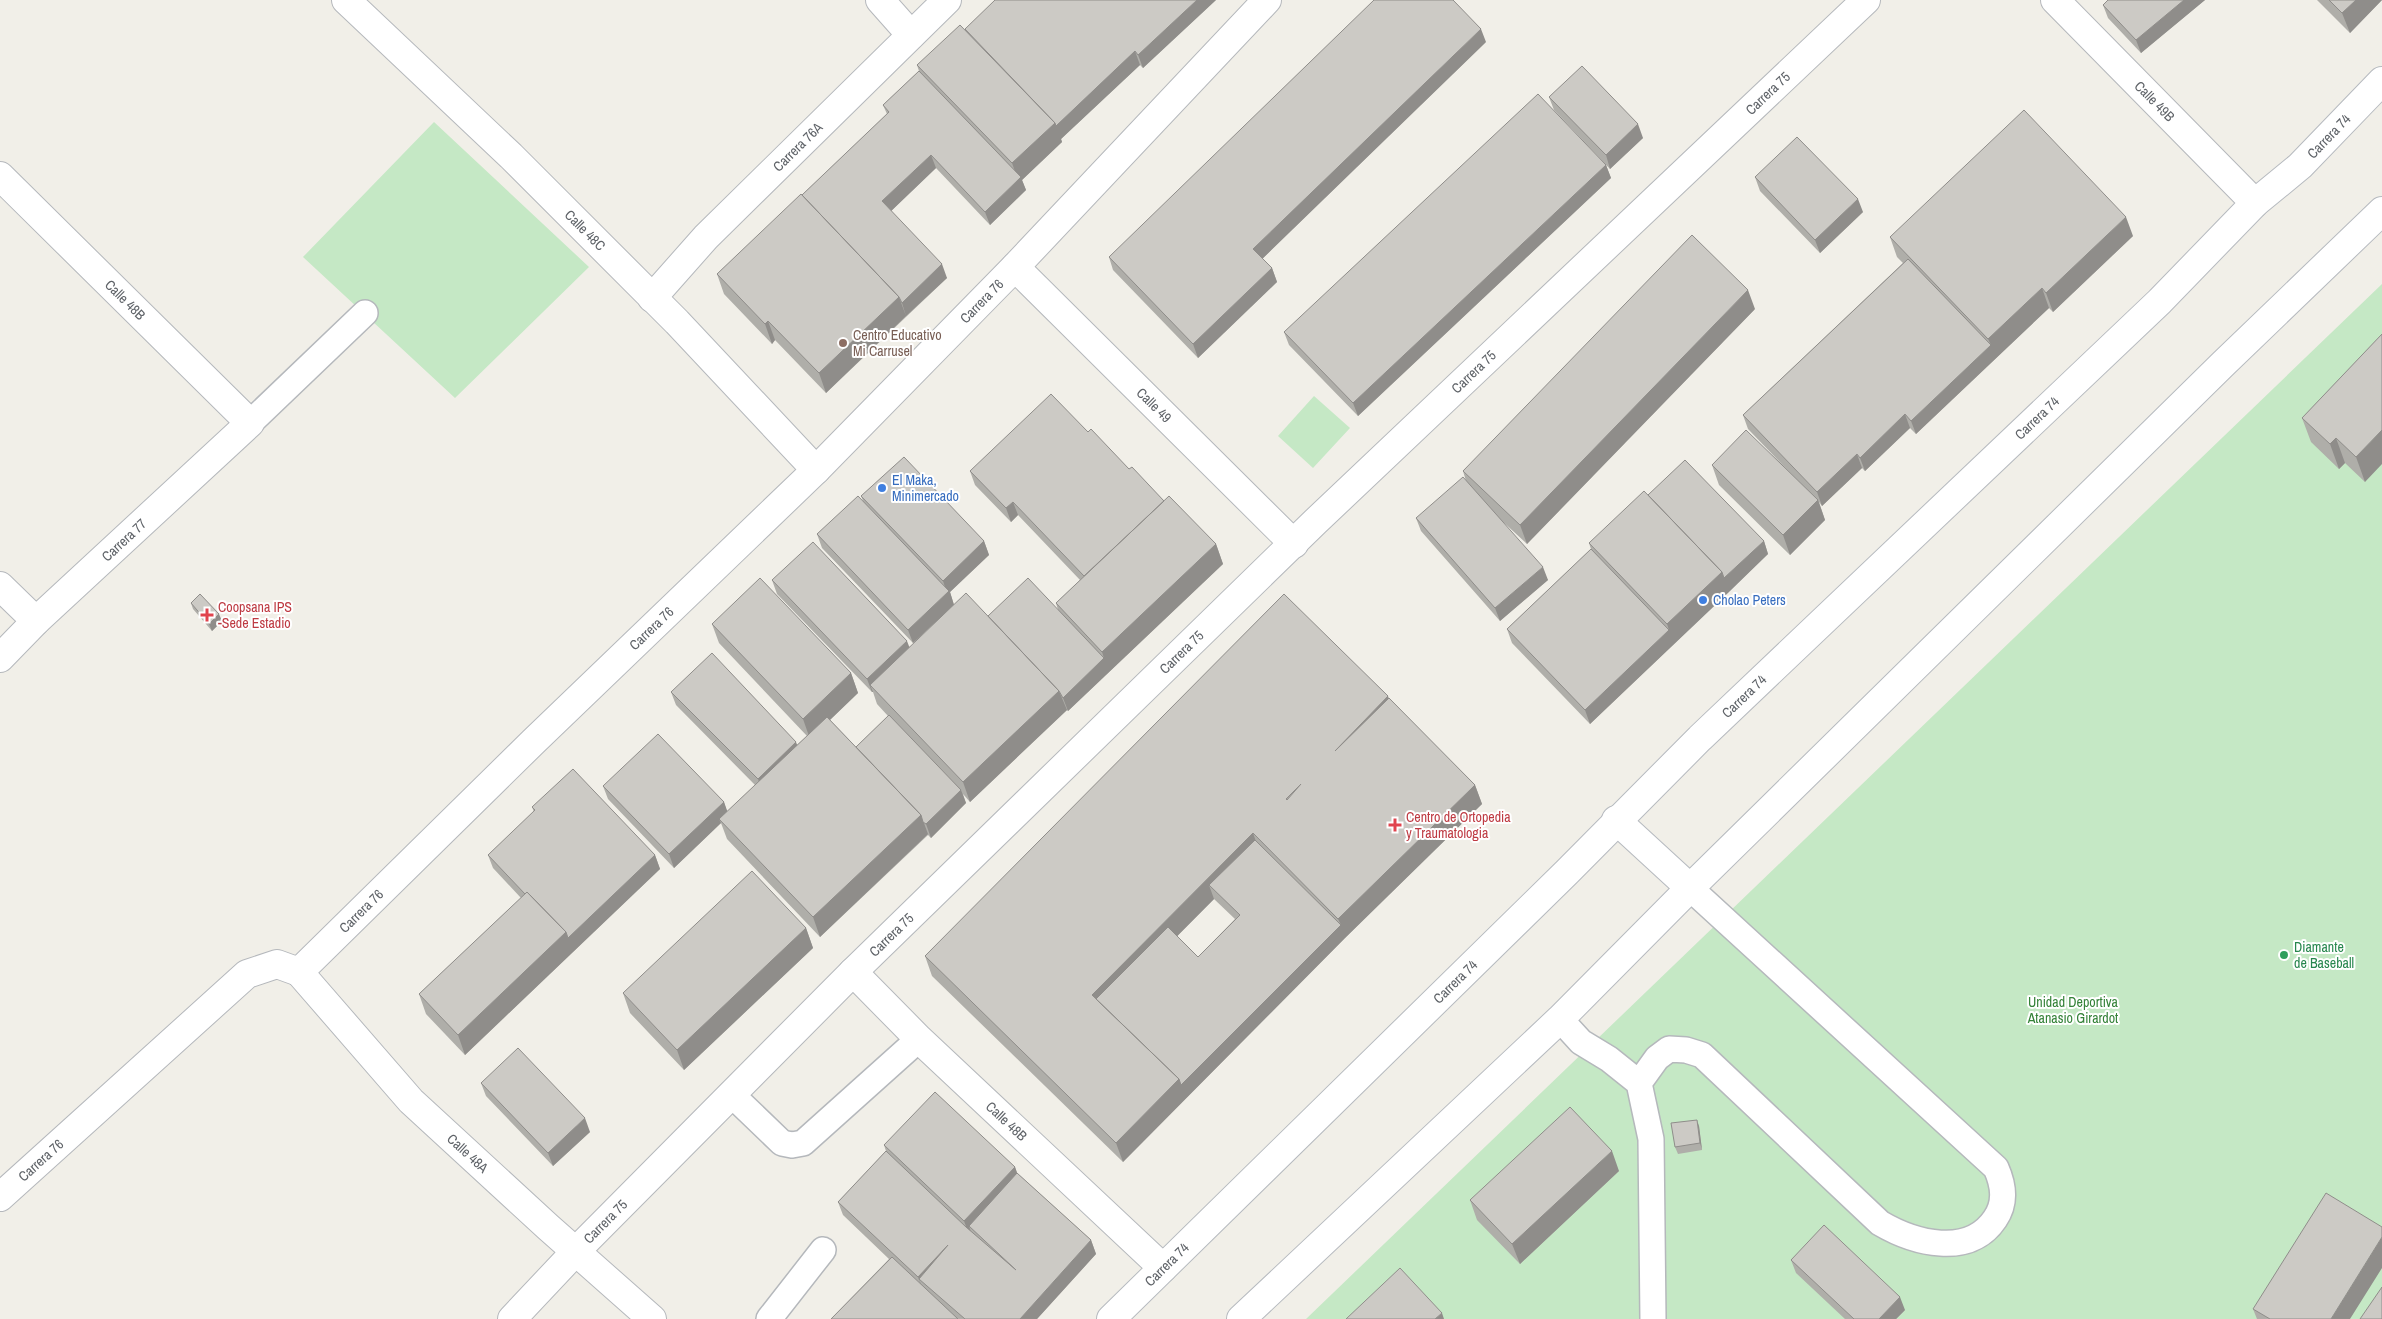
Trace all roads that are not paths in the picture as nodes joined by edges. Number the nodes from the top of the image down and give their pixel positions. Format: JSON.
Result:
{"nodes":[{"id":1,"x":346,"y":0,"type":"edge"},
{"id":2,"x":880,"y":0,"type":"edge"},
{"id":3,"x":947,"y":0,"type":"edge"},
{"id":4,"x":1267,"y":0,"type":"edge"},
{"id":5,"x":1866,"y":0,"type":"edge"},
{"id":6,"x":2055,"y":0,"type":"edge"},
{"id":7,"x":911,"y":35,"type":"junction"},
{"id":8,"x":2382,"y":81,"type":"edge"},
{"id":9,"x":0,"y":176,"type":"edge"},
{"id":10,"x":2255,"y":203,"type":"junction"},
{"id":11,"x":2382,"y":211,"type":"edge"},
{"id":12,"x":1015,"y":268,"type":"junction"},
{"id":13,"x":652,"y":298,"type":"junction"},
{"id":14,"x":364,"y":313,"type":"dead end"},
{"id":15,"x":250,"y":423,"type":"junction"},
{"id":16,"x":816,"y":470,"type":"junction"},
{"id":17,"x":1294,"y":544,"type":"junction"},
{"id":18,"x":0,"y":586,"type":"edge"},
{"id":19,"x":36,"y":621,"type":"junction"},
{"id":20,"x":0,"y":658,"type":"edge"},
{"id":21,"x":1616,"y":820,"type":"junction"},
{"id":22,"x":1690,"y":888,"type":"junction"},
{"id":23,"x":299,"y":972,"type":"junction"},
{"id":24,"x":853,"y":972,"type":"junction"},
{"id":25,"x":1560,"y":1019,"type":"junction"},
{"id":26,"x":919,"y":1039,"type":"junction"},
{"id":27,"x":1639,"y":1083,"type":"junction"},
{"id":28,"x":731,"y":1094,"type":"junction"},
{"id":29,"x":0,"y":1197,"type":"edge"},
{"id":30,"x":823,"y":1250,"type":"dead end"},
{"id":31,"x":576,"y":1251,"type":"junction"},
{"id":32,"x":1163,"y":1268,"type":"junction"},
{"id":33,"x":512,"y":1319,"type":"edge"},
{"id":34,"x":652,"y":1319,"type":"edge"},
{"id":35,"x":769,"y":1319,"type":"edge"},
{"id":36,"x":1111,"y":1319,"type":"edge"},
{"id":37,"x":1241,"y":1319,"type":"edge"},
{"id":38,"x":1653,"y":1319,"type":"edge"}],
"edges":[{"from":1,"to":13,"type":"street","name":"Calle 48C"},
{"from":2,"to":7,"type":"street"},
{"from":3,"to":7,"type":"street","name":"Carrera 76A"},
{"from":4,"to":12,"type":"street","name":"Carrera 76"},
{"from":5,"to":17,"type":"street","name":"Carrera 75"},
{"from":6,"to":10,"type":"street","name":"Calle 49B"},
{"from":7,"to":13,"type":"street","name":"Carrera 76A"},
{"from":8,"to":10,"type":"street","name":"Carrera 74"},
{"from":9,"to":15,"type":"street","name":"Calle 48B"},
{"from":10,"to":21,"type":"street","name":"Carrera 74"},
{"from":11,"to":22,"type":"street"},
{"from":12,"to":16,"type":"street","name":"Carrera 76"},
{"from":12,"to":17,"type":"street","name":"Calle 49"},
{"from":13,"to":16,"type":"street","name":"Calle 48C"},
{"from":14,"to":15,"type":"lane"},
{"from":15,"to":19,"type":"street","name":"Carrera 77"},
{"from":16,"to":23,"type":"street","name":"Carrera 76"},
{"from":17,"to":24,"type":"street","name":"Carrera 75"},
{"from":18,"to":19,"type":"street"},
{"from":19,"to":20,"type":"street","name":"Carrera 77"},
{"from":21,"to":22,"type":"street"},
{"from":21,"to":32,"type":"street","name":"Carrera 74"},
{"from":22,"to":25,"type":"street"},
{"from":22,"to":27,"type":"lane"},
{"from":23,"to":29,"type":"street","name":"Carrera 76"},
{"from":23,"to":31,"type":"street","name":"Calle 48A"},
{"from":24,"to":26,"type":"street","name":"Calle 48B"},
{"from":24,"to":28,"type":"street","name":"Carrera 75"},
{"from":25,"to":27,"type":"lane"},
{"from":25,"to":37,"type":"street"},
{"from":26,"to":28,"type":"lane"},
{"from":26,"to":32,"type":"street","name":"Calle 48B"},
{"from":27,"to":38,"type":"lane"},
{"from":28,"to":31,"type":"street","name":"Carrera 75"},
{"from":30,"to":35,"type":"lane"},
{"from":31,"to":33,"type":"street","name":"Carrera 75"},
{"from":31,"to":34,"type":"street","name":"Calle 48A"},
{"from":32,"to":36,"type":"street","name":"Carrera 74"}]}
